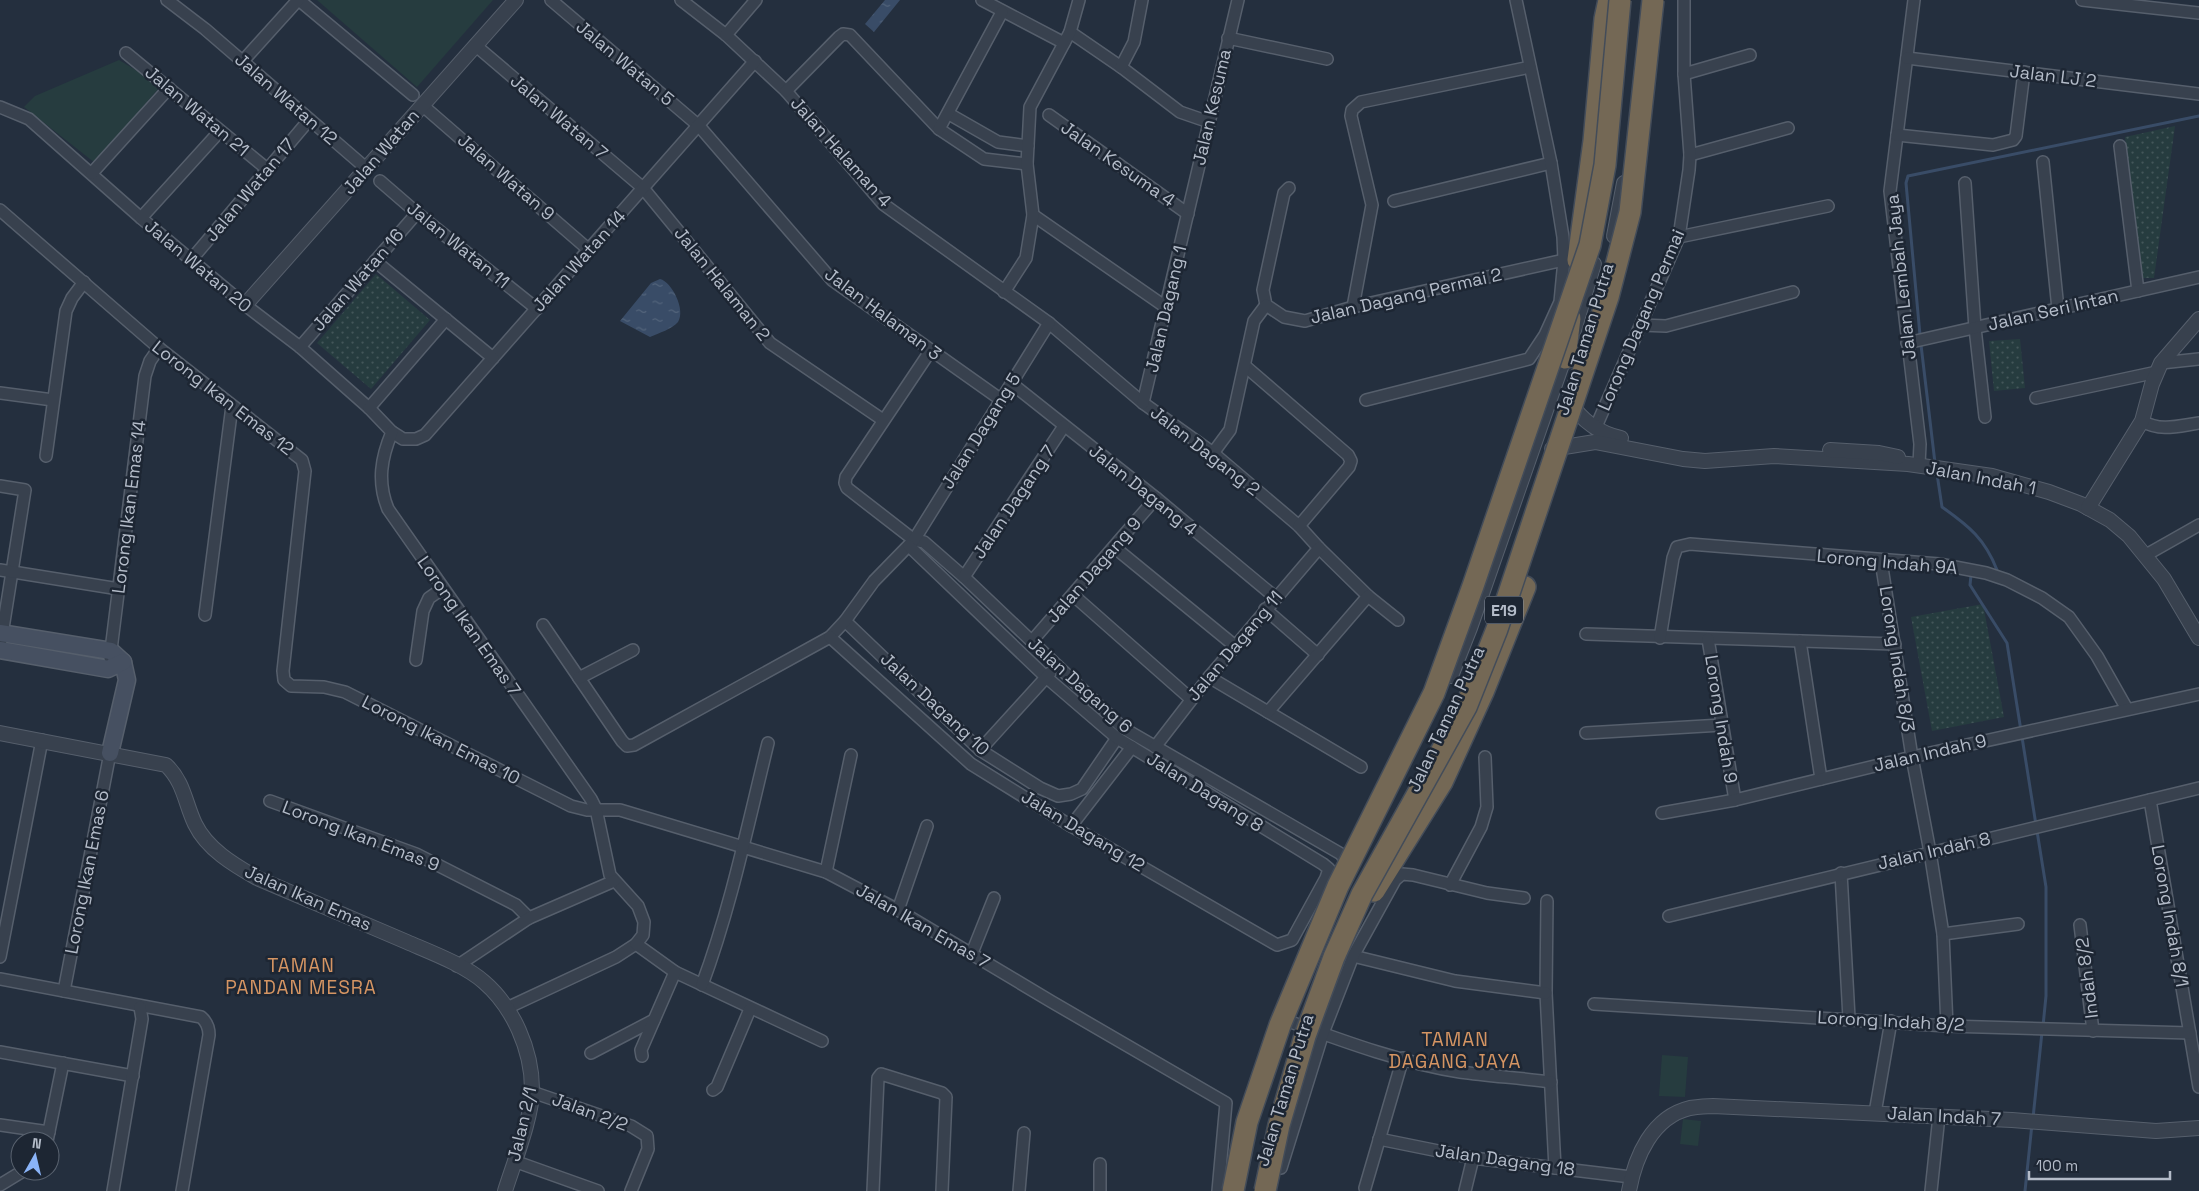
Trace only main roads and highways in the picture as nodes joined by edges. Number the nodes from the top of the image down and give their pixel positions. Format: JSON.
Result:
{"nodes":[{"id":1,"x":1623,"y":0,"type":"edge"},
{"id":2,"x":1653,"y":0,"type":"edge"},
{"id":3,"x":1608,"y":297,"type":"junction"},
{"id":4,"x":1565,"y":358,"type":"road end"},
{"id":5,"x":1,"y":637,"type":"edge"},
{"id":6,"x":0,"y":650,"type":"edge"},
{"id":7,"x":123,"y":662,"type":"junction"},
{"id":8,"x":1458,"y":701,"type":"road end"},
{"id":9,"x":110,"y":753,"type":"road end"},
{"id":10,"x":1417,"y":822,"type":"junction"},
{"id":11,"x":1343,"y":956,"type":"road end"},
{"id":12,"x":1234,"y":1191,"type":"edge"},
{"id":13,"x":1265,"y":1191,"type":"edge"}],
"edges":[{"from":1,"to":4,"type":"highway"},
{"from":1,"to":12,"type":"highway","number":"E19","bridge":true},
{"from":2,"to":3,"type":"highway","number":"E19","bridge":true},
{"from":3,"to":10,"type":"highway","bridge":true},
{"from":3,"to":13,"type":"highway","number":"E19","bridge":true},
{"from":5,"to":7,"type":"main road"},
{"from":6,"to":7,"type":"main road"},
{"from":7,"to":9,"type":"main road"},
{"from":8,"to":10,"type":"highway"},
{"from":10,"to":11,"type":"highway"}]}
